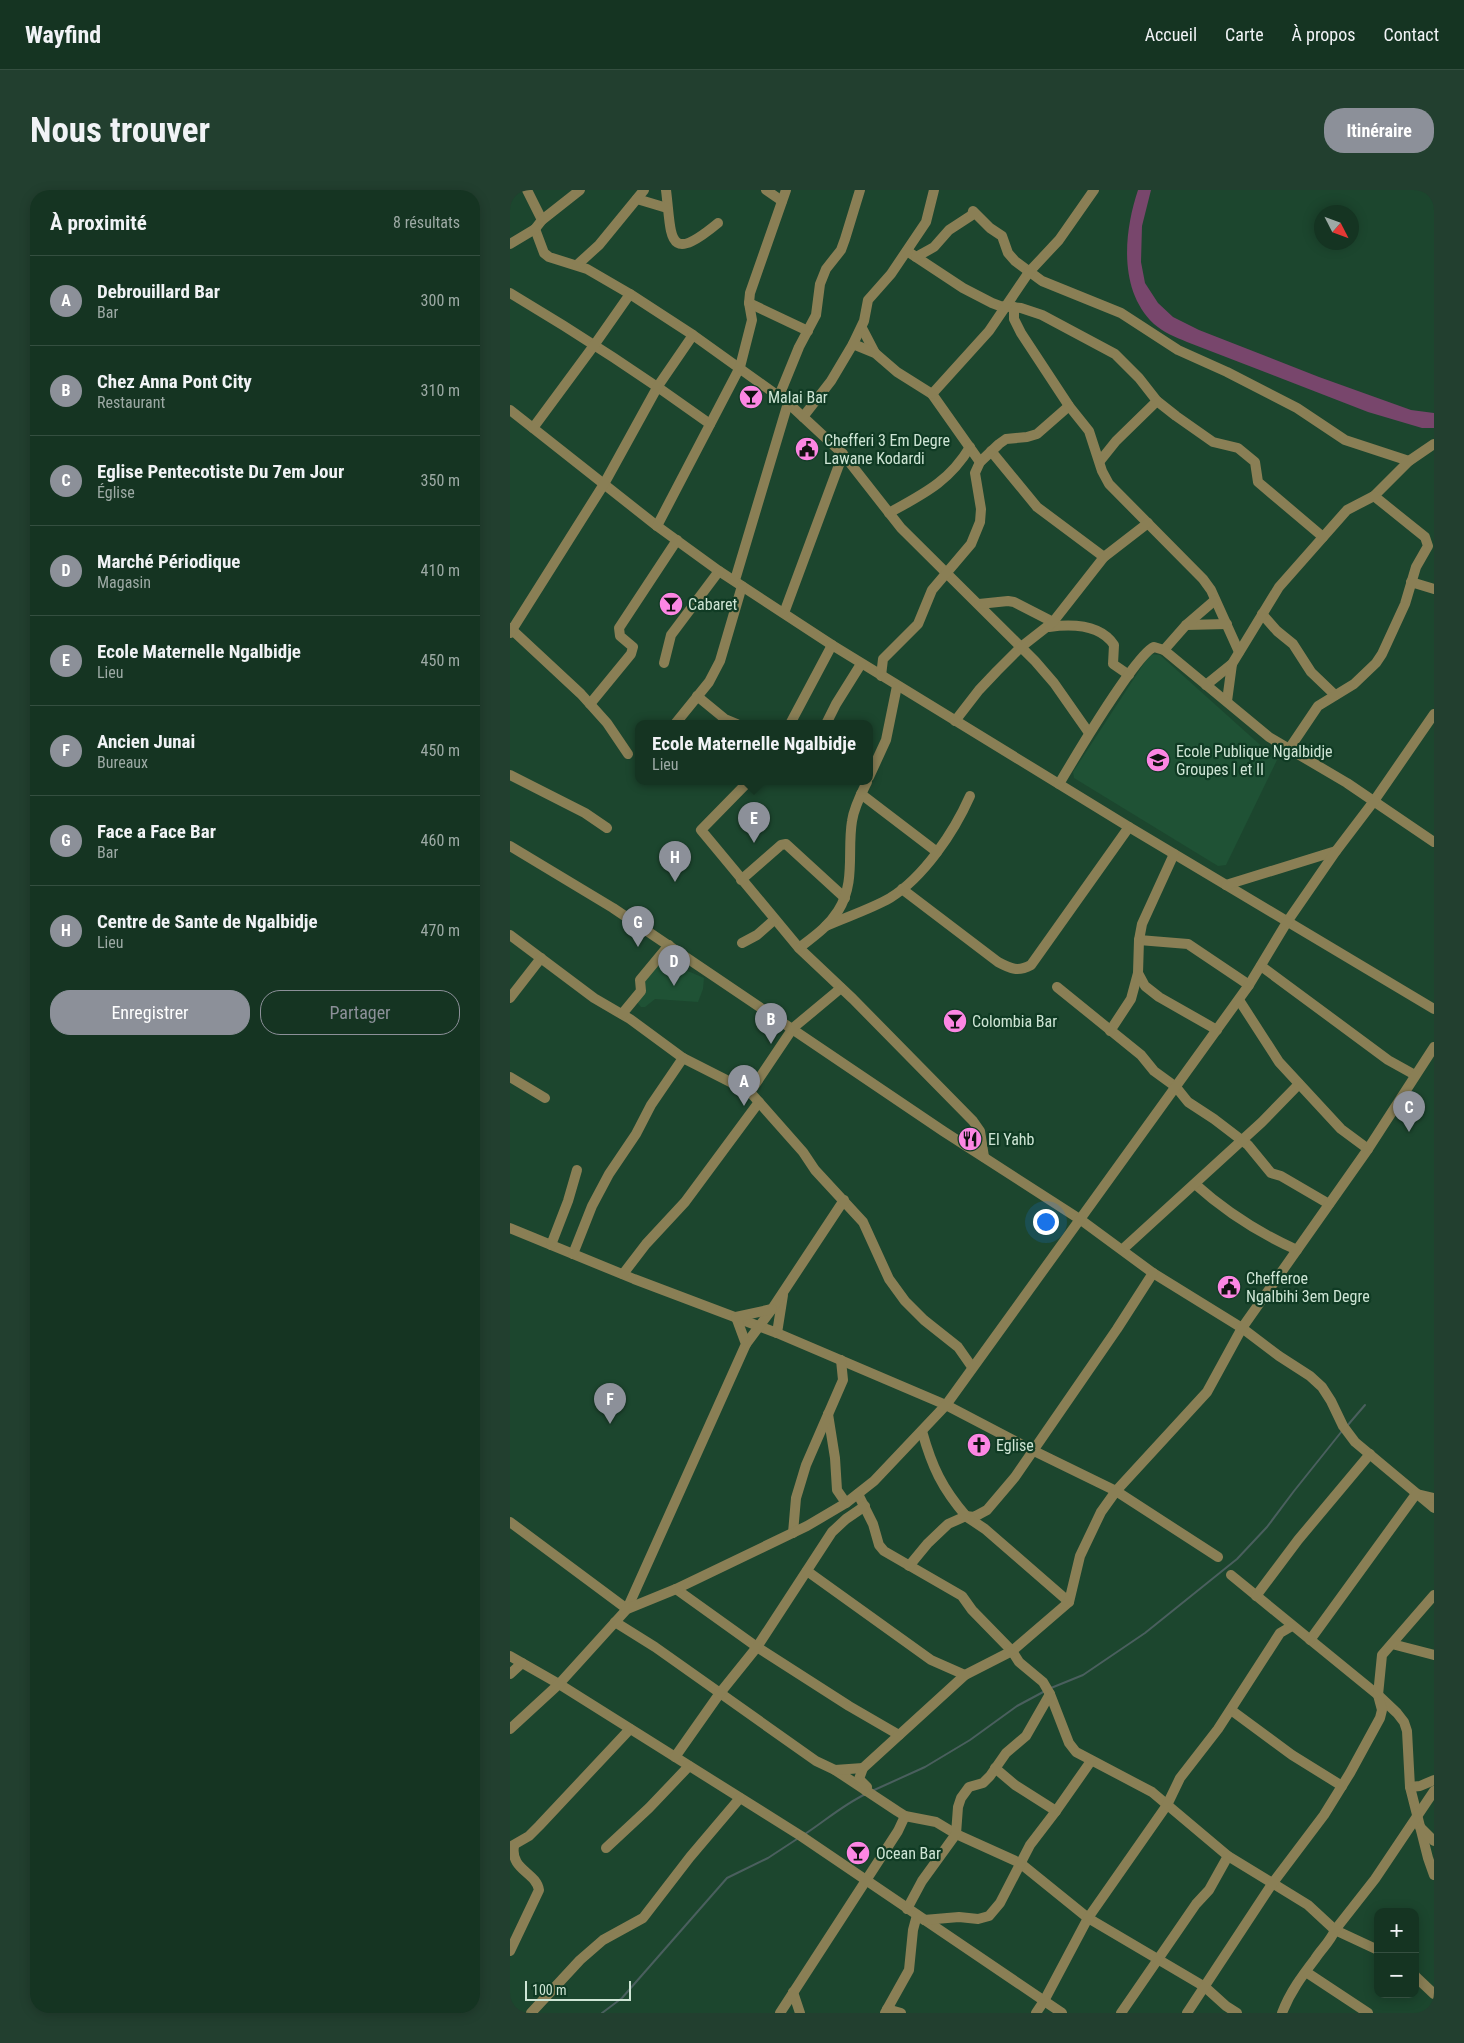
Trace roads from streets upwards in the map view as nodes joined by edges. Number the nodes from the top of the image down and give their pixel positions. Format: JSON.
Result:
{"nodes":[{"id":1,"x":527,"y":190,"type":"edge"},
{"id":2,"x":580,"y":190,"type":"edge"},
{"id":3,"x":644,"y":190,"type":"edge"},
{"id":4,"x":666,"y":190,"type":"edge"},
{"id":5,"x":766,"y":190,"type":"edge"},
{"id":6,"x":786,"y":190,"type":"edge"},
{"id":7,"x":860,"y":190,"type":"edge"},
{"id":8,"x":934,"y":190,"type":"edge"},
{"id":9,"x":1094,"y":190,"type":"edge"},
{"id":10,"x":637,"y":199,"type":"junction"},
{"id":11,"x":782,"y":201,"type":"junction"},
{"id":12,"x":667,"y":208,"type":"junction"},
{"id":13,"x":542,"y":220,"type":"junction"},
{"id":14,"x":718,"y":223,"type":"dead end"},
{"id":15,"x":535,"y":229,"type":"junction"},
{"id":16,"x":510,"y":244,"type":"edge"},
{"id":17,"x":907,"y":251,"type":"junction"},
{"id":18,"x":916,"y":257,"type":"junction"},
{"id":19,"x":577,"y":265,"type":"junction"},
{"id":20,"x":1029,"y":272,"type":"junction"},
{"id":21,"x":510,"y":293,"type":"edge"},
{"id":22,"x":630,"y":294,"type":"junction"},
{"id":23,"x":749,"y":303,"type":"junction"},
{"id":24,"x":1010,"y":307,"type":"junction"},
{"id":25,"x":862,"y":328,"type":"junction"},
{"id":26,"x":808,"y":331,"type":"junction"},
{"id":27,"x":693,"y":335,"type":"junction"},
{"id":28,"x":595,"y":344,"type":"junction"},
{"id":29,"x":853,"y":344,"type":"junction"},
{"id":30,"x":875,"y":353,"type":"junction"},
{"id":31,"x":740,"y":367,"type":"junction"},
{"id":32,"x":658,"y":386,"type":"junction"},
{"id":33,"x":932,"y":394,"type":"junction"},
{"id":34,"x":779,"y":396,"type":"junction"},
{"id":35,"x":1157,"y":401,"type":"junction"},
{"id":36,"x":788,"y":403,"type":"junction"},
{"id":37,"x":1069,"y":406,"type":"junction"},
{"id":38,"x":510,"y":410,"type":"edge"},
{"id":39,"x":803,"y":417,"type":"junction"},
{"id":40,"x":710,"y":424,"type":"junction"},
{"id":41,"x":533,"y":428,"type":"junction"},
{"id":42,"x":1434,"y":444,"type":"edge"},
{"id":43,"x":970,"y":447,"type":"junction"},
{"id":44,"x":990,"y":451,"type":"junction"},
{"id":45,"x":843,"y":454,"type":"junction"},
{"id":46,"x":1409,"y":460,"type":"junction"},
{"id":47,"x":1100,"y":461,"type":"junction"},
{"id":48,"x":980,"y":462,"type":"junction"},
{"id":49,"x":604,"y":484,"type":"junction"},
{"id":50,"x":1374,"y":496,"type":"junction"},
{"id":51,"x":889,"y":513,"type":"junction"},
{"id":52,"x":1148,"y":524,"type":"junction"},
{"id":53,"x":657,"y":526,"type":"junction"},
{"id":54,"x":1323,"y":537,"type":"junction"},
{"id":55,"x":678,"y":540,"type":"junction"},
{"id":56,"x":1104,"y":558,"type":"junction"},
{"id":57,"x":719,"y":571,"type":"junction"},
{"id":58,"x":948,"y":573,"type":"junction"},
{"id":59,"x":1411,"y":582,"type":"junction"},
{"id":60,"x":739,"y":583,"type":"junction"},
{"id":61,"x":1434,"y":589,"type":"edge"},
{"id":62,"x":1215,"y":600,"type":"junction"},
{"id":63,"x":979,"y":604,"type":"junction"},
{"id":64,"x":784,"y":613,"type":"junction"},
{"id":65,"x":1262,"y":614,"type":"junction"},
{"id":66,"x":1051,"y":624,"type":"junction"},
{"id":67,"x":1227,"y":624,"type":"junction"},
{"id":68,"x":1186,"y":626,"type":"junction"},
{"id":69,"x":511,"y":630,"type":"edge"},
{"id":70,"x":832,"y":645,"type":"junction"},
{"id":71,"x":1021,"y":647,"type":"junction"},
{"id":72,"x":1164,"y":650,"type":"junction"},
{"id":73,"x":1239,"y":652,"type":"junction"},
{"id":74,"x":664,"y":663,"type":"dead end"},
{"id":75,"x":861,"y":664,"type":"junction"},
{"id":76,"x":1232,"y":664,"type":"junction"},
{"id":77,"x":1129,"y":675,"type":"junction"},
{"id":78,"x":881,"y":676,"type":"junction"},
{"id":79,"x":1206,"y":685,"type":"junction"},
{"id":80,"x":897,"y":686,"type":"junction"},
{"id":81,"x":1335,"y":695,"type":"junction"},
{"id":82,"x":697,"y":696,"type":"junction"},
{"id":83,"x":1227,"y":701,"type":"junction"},
{"id":84,"x":590,"y":704,"type":"junction"},
{"id":85,"x":1434,"y":714,"type":"edge"},
{"id":86,"x":678,"y":720,"type":"edge"},
{"id":87,"x":729,"y":720,"type":"edge"},
{"id":88,"x":792,"y":720,"type":"edge"},
{"id":89,"x":828,"y":720,"type":"edge"},
{"id":90,"x":955,"y":721,"type":"junction"},
{"id":91,"x":1089,"y":733,"type":"junction"},
{"id":92,"x":1289,"y":749,"type":"junction"},
{"id":93,"x":628,"y":754,"type":"dead end"},
{"id":94,"x":873,"y":768,"type":"edge"},
{"id":95,"x":510,"y":775,"type":"edge"},
{"id":96,"x":1059,"y":784,"type":"junction"},
{"id":97,"x":745,"y":785,"type":"edge"},
{"id":98,"x":866,"y":785,"type":"edge"},
{"id":99,"x":861,"y":794,"type":"junction"},
{"id":100,"x":970,"y":796,"type":"dead end"},
{"id":101,"x":1374,"y":801,"type":"junction"},
{"id":102,"x":1129,"y":827,"type":"junction"},
{"id":103,"x":607,"y":828,"type":"dead end"},
{"id":104,"x":1434,"y":842,"type":"edge"},
{"id":105,"x":510,"y":846,"type":"edge"},
{"id":106,"x":1336,"y":851,"type":"junction"},
{"id":107,"x":937,"y":852,"type":"junction"},
{"id":108,"x":1174,"y":854,"type":"junction"},
{"id":109,"x":741,"y":880,"type":"junction"},
{"id":110,"x":1226,"y":885,"type":"junction"},
{"id":111,"x":902,"y":889,"type":"junction"},
{"id":112,"x":845,"y":898,"type":"junction"},
{"id":113,"x":774,"y":920,"type":"junction"},
{"id":114,"x":1287,"y":922,"type":"junction"},
{"id":115,"x":826,"y":926,"type":"junction"},
{"id":116,"x":510,"y":935,"type":"edge"},
{"id":117,"x":1139,"y":940,"type":"junction"},
{"id":118,"x":742,"y":943,"type":"dead end"},
{"id":119,"x":669,"y":945,"type":"junction"},
{"id":120,"x":799,"y":948,"type":"junction"},
{"id":121,"x":541,"y":958,"type":"junction"},
{"id":122,"x":1261,"y":966,"type":"junction"},
{"id":123,"x":1138,"y":973,"type":"junction"},
{"id":124,"x":1134,"y":984,"type":"junction"},
{"id":125,"x":1249,"y":985,"type":"junction"},
{"id":126,"x":1145,"y":986,"type":"junction"},
{"id":127,"x":1057,"y":987,"type":"dead end"},
{"id":128,"x":841,"y":988,"type":"junction"},
{"id":129,"x":510,"y":998,"type":"edge"},
{"id":130,"x":1239,"y":1000,"type":"junction"},
{"id":131,"x":1434,"y":1009,"type":"edge"},
{"id":132,"x":622,"y":1014,"type":"junction"},
{"id":133,"x":793,"y":1028,"type":"junction"},
{"id":134,"x":1110,"y":1030,"type":"junction"},
{"id":135,"x":1217,"y":1030,"type":"junction"},
{"id":136,"x":1434,"y":1047,"type":"edge"},
{"id":137,"x":683,"y":1058,"type":"junction"},
{"id":138,"x":1415,"y":1075,"type":"junction"},
{"id":139,"x":510,"y":1077,"type":"edge"},
{"id":140,"x":1299,"y":1084,"type":"junction"},
{"id":141,"x":1176,"y":1087,"type":"junction"},
{"id":142,"x":750,"y":1092,"type":"junction"},
{"id":143,"x":545,"y":1098,"type":"dead end"},
{"id":144,"x":759,"y":1102,"type":"junction"},
{"id":145,"x":1242,"y":1140,"type":"junction"},
{"id":146,"x":1368,"y":1149,"type":"junction"},
{"id":147,"x":984,"y":1157,"type":"junction"},
{"id":148,"x":577,"y":1170,"type":"dead end"},
{"id":149,"x":1195,"y":1184,"type":"junction"},
{"id":150,"x":844,"y":1200,"type":"junction"},
{"id":151,"x":1329,"y":1204,"type":"junction"},
{"id":152,"x":1081,"y":1220,"type":"junction"},
{"id":153,"x":510,"y":1228,"type":"edge"},
{"id":154,"x":551,"y":1245,"type":"junction"},
{"id":155,"x":1123,"y":1249,"type":"junction"},
{"id":156,"x":1297,"y":1250,"type":"junction"},
{"id":157,"x":573,"y":1254,"type":"junction"},
{"id":158,"x":631,"y":1265,"type":"junction"},
{"id":159,"x":1153,"y":1273,"type":"junction"},
{"id":160,"x":623,"y":1274,"type":"junction"},
{"id":161,"x":634,"y":1279,"type":"junction"},
{"id":162,"x":784,"y":1289,"type":"junction"},
{"id":163,"x":772,"y":1309,"type":"junction"},
{"id":164,"x":736,"y":1317,"type":"junction"},
{"id":165,"x":759,"y":1327,"type":"junction"},
{"id":166,"x":1242,"y":1328,"type":"junction"},
{"id":167,"x":777,"y":1333,"type":"junction"},
{"id":168,"x":746,"y":1344,"type":"junction"},
{"id":169,"x":841,"y":1360,"type":"junction"},
{"id":170,"x":972,"y":1368,"type":"junction"},
{"id":171,"x":946,"y":1405,"type":"junction"},
{"id":172,"x":828,"y":1413,"type":"junction"},
{"id":173,"x":922,"y":1431,"type":"junction"},
{"id":174,"x":1032,"y":1450,"type":"junction"},
{"id":175,"x":1370,"y":1454,"type":"junction"},
{"id":176,"x":1116,"y":1491,"type":"junction"},
{"id":177,"x":858,"y":1494,"type":"junction"},
{"id":178,"x":1416,"y":1494,"type":"junction"},
{"id":179,"x":1434,"y":1498,"type":"edge"},
{"id":180,"x":846,"y":1503,"type":"junction"},
{"id":181,"x":865,"y":1506,"type":"junction"},
{"id":182,"x":1434,"y":1508,"type":"edge"},
{"id":183,"x":966,"y":1516,"type":"junction"},
{"id":184,"x":510,"y":1522,"type":"edge"},
{"id":185,"x":793,"y":1533,"type":"junction"},
{"id":186,"x":1218,"y":1557,"type":"dead end"},
{"id":187,"x":909,"y":1566,"type":"junction"},
{"id":188,"x":807,"y":1571,"type":"junction"},
{"id":189,"x":1231,"y":1575,"type":"dead end"},
{"id":190,"x":676,"y":1589,"type":"junction"},
{"id":191,"x":1434,"y":1595,"type":"edge"},
{"id":192,"x":1256,"y":1596,"type":"junction"},
{"id":193,"x":1070,"y":1602,"type":"junction"},
{"id":194,"x":627,"y":1609,"type":"junction"},
{"id":195,"x":615,"y":1622,"type":"junction"},
{"id":196,"x":1292,"y":1626,"type":"junction"},
{"id":197,"x":1310,"y":1640,"type":"junction"},
{"id":198,"x":1392,"y":1644,"type":"junction"},
{"id":199,"x":757,"y":1647,"type":"junction"},
{"id":200,"x":1012,"y":1651,"type":"junction"},
{"id":201,"x":510,"y":1656,"type":"edge"},
{"id":202,"x":1434,"y":1656,"type":"edge"},
{"id":203,"x":522,"y":1663,"type":"junction"},
{"id":204,"x":510,"y":1674,"type":"edge"},
{"id":205,"x":965,"y":1675,"type":"junction"},
{"id":206,"x":560,"y":1684,"type":"junction"},
{"id":207,"x":720,"y":1693,"type":"junction"},
{"id":208,"x":1050,"y":1694,"type":"junction"},
{"id":209,"x":1378,"y":1695,"type":"junction"},
{"id":210,"x":1230,"y":1710,"type":"junction"},
{"id":211,"x":510,"y":1728,"type":"edge"},
{"id":212,"x":630,"y":1729,"type":"junction"},
{"id":213,"x":899,"y":1735,"type":"junction"},
{"id":214,"x":675,"y":1757,"type":"junction"},
{"id":215,"x":1091,"y":1761,"type":"junction"},
{"id":216,"x":689,"y":1766,"type":"junction"},
{"id":217,"x":863,"y":1768,"type":"junction"},
{"id":218,"x":995,"y":1768,"type":"junction"},
{"id":219,"x":835,"y":1770,"type":"junction"},
{"id":220,"x":1434,"y":1780,"type":"edge"},
{"id":221,"x":1342,"y":1786,"type":"junction"},
{"id":222,"x":1410,"y":1787,"type":"junction"},
{"id":223,"x":866,"y":1791,"type":"junction"},
{"id":224,"x":1434,"y":1791,"type":"edge"},
{"id":225,"x":740,"y":1798,"type":"junction"},
{"id":226,"x":1167,"y":1805,"type":"junction"},
{"id":227,"x":1056,"y":1812,"type":"junction"},
{"id":228,"x":905,"y":1816,"type":"junction"},
{"id":229,"x":1418,"y":1822,"type":"junction"},
{"id":230,"x":956,"y":1834,"type":"junction"},
{"id":231,"x":1434,"y":1841,"type":"edge"},
{"id":232,"x":512,"y":1846,"type":"edge"},
{"id":233,"x":606,"y":1848,"type":"dead end"},
{"id":234,"x":1228,"y":1856,"type":"junction"},
{"id":235,"x":1020,"y":1863,"type":"junction"},
{"id":236,"x":1434,"y":1875,"type":"edge"},
{"id":237,"x":865,"y":1881,"type":"junction"},
{"id":238,"x":1272,"y":1884,"type":"junction"},
{"id":239,"x":907,"y":1909,"type":"junction"},
{"id":240,"x":920,"y":1918,"type":"junction"},
{"id":241,"x":1088,"y":1918,"type":"junction"},
{"id":242,"x":1335,"y":1930,"type":"junction"},
{"id":243,"x":1374,"y":1948,"type":"edge"},
{"id":244,"x":510,"y":1951,"type":"edge"},
{"id":245,"x":1157,"y":1958,"type":"junction"},
{"id":246,"x":1306,"y":1972,"type":"junction"},
{"id":247,"x":1419,"y":1980,"type":"edge"},
{"id":248,"x":1205,"y":1987,"type":"junction"},
{"id":249,"x":793,"y":1992,"type":"junction"},
{"id":250,"x":1434,"y":1994,"type":"edge"},
{"id":251,"x":1044,"y":2001,"type":"junction"},
{"id":252,"x":886,"y":2011,"type":"edge"},
{"id":253,"x":531,"y":2013,"type":"edge"},
{"id":254,"x":780,"y":2013,"type":"edge"},
{"id":255,"x":800,"y":2013,"type":"edge"},
{"id":256,"x":901,"y":2013,"type":"edge"},
{"id":257,"x":1036,"y":2013,"type":"edge"},
{"id":258,"x":1062,"y":2013,"type":"edge"},
{"id":259,"x":1121,"y":2013,"type":"edge"},
{"id":260,"x":1187,"y":2013,"type":"edge"},
{"id":261,"x":1236,"y":2013,"type":"edge"},
{"id":262,"x":1282,"y":2013,"type":"edge"},
{"id":263,"x":1368,"y":2013,"type":"edge"}],
"edges":[{"from":1,"to":13,"type":"street"},
{"from":2,"to":13,"type":"street"},
{"from":3,"to":10,"type":"street"},
{"from":4,"to":12,"type":"street"},
{"from":5,"to":11,"type":"street"},
{"from":6,"to":11,"type":"street"},
{"from":7,"to":26,"type":"street"},
{"from":8,"to":17,"type":"street"},
{"from":9,"to":20,"type":"street"},
{"from":10,"to":12,"type":"street"},
{"from":10,"to":19,"type":"street"},
{"from":11,"to":23,"type":"street"},
{"from":12,"to":14,"type":"street"},
{"from":13,"to":15,"type":"street"},
{"from":15,"to":16,"type":"street"},
{"from":15,"to":19,"type":"street"},
{"from":17,"to":18,"type":"street"},
{"from":17,"to":25,"type":"street"},
{"from":18,"to":20,"type":"street"},
{"from":18,"to":24,"type":"street"},
{"from":19,"to":22,"type":"street"},
{"from":20,"to":24,"type":"street"},
{"from":20,"to":46,"type":"street"},
{"from":21,"to":28,"type":"street"},
{"from":22,"to":27,"type":"street"},
{"from":22,"to":28,"type":"street"},
{"from":23,"to":26,"type":"street"},
{"from":23,"to":31,"type":"street"},
{"from":24,"to":33,"type":"street"},
{"from":24,"to":35,"type":"street"},
{"from":24,"to":37,"type":"street"},
{"from":25,"to":29,"type":"street"},
{"from":25,"to":30,"type":"street"},
{"from":26,"to":34,"type":"street"},
{"from":27,"to":31,"type":"street"},
{"from":27,"to":32,"type":"street"},
{"from":28,"to":32,"type":"street"},
{"from":28,"to":41,"type":"street"},
{"from":29,"to":30,"type":"street"},
{"from":29,"to":39,"type":"street"},
{"from":30,"to":33,"type":"street"},
{"from":31,"to":34,"type":"street"},
{"from":31,"to":40,"type":"street"},
{"from":32,"to":40,"type":"street"},
{"from":32,"to":49,"type":"street"},
{"from":33,"to":43,"type":"street"},
{"from":34,"to":36,"type":"street"},
{"from":35,"to":47,"type":"street"},
{"from":35,"to":54,"type":"street"},
{"from":36,"to":39,"type":"street"},
{"from":36,"to":60,"type":"street"},
{"from":37,"to":44,"type":"street"},
{"from":37,"to":47,"type":"street"},
{"from":38,"to":41,"type":"street"},
{"from":39,"to":45,"type":"street"},
{"from":40,"to":53,"type":"street"},
{"from":41,"to":49,"type":"street"},
{"from":42,"to":46,"type":"street"},
{"from":43,"to":48,"type":"street"},
{"from":43,"to":51,"type":"street"},
{"from":44,"to":48,"type":"street"},
{"from":44,"to":56,"type":"street"},
{"from":45,"to":51,"type":"street"},
{"from":45,"to":64,"type":"street"},
{"from":46,"to":50,"type":"street"},
{"from":47,"to":52,"type":"street"},
{"from":48,"to":58,"type":"street"},
{"from":49,"to":53,"type":"street"},
{"from":49,"to":69,"type":"street"},
{"from":50,"to":54,"type":"street"},
{"from":50,"to":59,"type":"street"},
{"from":51,"to":58,"type":"street"},
{"from":52,"to":56,"type":"street"},
{"from":52,"to":62,"type":"street"},
{"from":53,"to":55,"type":"street"},
{"from":54,"to":65,"type":"street"},
{"from":55,"to":57,"type":"street"},
{"from":55,"to":84,"type":"street"},
{"from":56,"to":66,"type":"street"},
{"from":57,"to":60,"type":"street"},
{"from":57,"to":74,"type":"street"},
{"from":58,"to":63,"type":"street"},
{"from":58,"to":78,"type":"street"},
{"from":59,"to":61,"type":"street"},
{"from":59,"to":81,"type":"street"},
{"from":60,"to":64,"type":"street"},
{"from":60,"to":82,"type":"street"},
{"from":62,"to":67,"type":"street"},
{"from":62,"to":68,"type":"street"},
{"from":63,"to":66,"type":"street"},
{"from":63,"to":71,"type":"street"},
{"from":64,"to":70,"type":"street"},
{"from":65,"to":73,"type":"street"},
{"from":65,"to":81,"type":"street"},
{"from":66,"to":71,"type":"street"},
{"from":66,"to":77,"type":"street"},
{"from":67,"to":68,"type":"street"},
{"from":67,"to":73,"type":"street"},
{"from":68,"to":72,"type":"street"},
{"from":69,"to":84,"type":"street"},
{"from":70,"to":75,"type":"street"},
{"from":70,"to":88,"type":"street"},
{"from":71,"to":90,"type":"street"},
{"from":71,"to":91,"type":"street"},
{"from":72,"to":77,"type":"street"},
{"from":72,"to":79,"type":"street"},
{"from":73,"to":76,"type":"street"},
{"from":75,"to":78,"type":"street"},
{"from":75,"to":89,"type":"street"},
{"from":76,"to":79,"type":"street"},
{"from":76,"to":83,"type":"street"},
{"from":77,"to":91,"type":"street"},
{"from":78,"to":80,"type":"street"},
{"from":79,"to":83,"type":"street"},
{"from":80,"to":90,"type":"street"},
{"from":80,"to":94,"type":"street"},
{"from":81,"to":92,"type":"street"},
{"from":82,"to":86,"type":"street"},
{"from":82,"to":87,"type":"street"},
{"from":83,"to":92,"type":"street"},
{"from":84,"to":93,"type":"street"},
{"from":85,"to":101,"type":"street"},
{"from":90,"to":96,"type":"street"},
{"from":91,"to":96,"type":"street"},
{"from":92,"to":101,"type":"street"},
{"from":95,"to":103,"type":"street"},
{"from":96,"to":102,"type":"street"},
{"from":97,"to":109,"type":"street"},
{"from":98,"to":99,"type":"street"},
{"from":99,"to":107,"type":"street"},
{"from":99,"to":112,"type":"street"},
{"from":100,"to":107,"type":"street"},
{"from":101,"to":104,"type":"street"},
{"from":101,"to":106,"type":"street"},
{"from":102,"to":108,"type":"street"},
{"from":102,"to":111,"type":"street"},
{"from":105,"to":119,"type":"street"},
{"from":106,"to":110,"type":"street"},
{"from":106,"to":114,"type":"street"},
{"from":107,"to":111,"type":"street"},
{"from":108,"to":110,"type":"street"},
{"from":108,"to":117,"type":"street"},
{"from":109,"to":112,"type":"street"},
{"from":109,"to":113,"type":"street"},
{"from":110,"to":114,"type":"street"},
{"from":111,"to":115,"type":"street"},
{"from":112,"to":115,"type":"street"},
{"from":113,"to":118,"type":"street"},
{"from":113,"to":120,"type":"street"},
{"from":114,"to":122,"type":"street"},
{"from":114,"to":131,"type":"street"},
{"from":115,"to":120,"type":"street"},
{"from":116,"to":121,"type":"street"},
{"from":117,"to":123,"type":"street"},
{"from":117,"to":125,"type":"street"},
{"from":119,"to":132,"type":"street"},
{"from":119,"to":133,"type":"street"},
{"from":120,"to":128,"type":"street"},
{"from":121,"to":129,"type":"street"},
{"from":121,"to":132,"type":"street"},
{"from":122,"to":125,"type":"street"},
{"from":122,"to":138,"type":"street"},
{"from":123,"to":124,"type":"street"},
{"from":123,"to":126,"type":"street"},
{"from":124,"to":126,"type":"street"},
{"from":124,"to":134,"type":"street"},
{"from":125,"to":130,"type":"street"},
{"from":126,"to":135,"type":"street"},
{"from":127,"to":134,"type":"street"},
{"from":128,"to":133,"type":"street"},
{"from":128,"to":147,"type":"street"},
{"from":130,"to":135,"type":"street"},
{"from":130,"to":140,"type":"street"},
{"from":132,"to":137,"type":"street"},
{"from":133,"to":142,"type":"street"},
{"from":133,"to":147,"type":"street"},
{"from":134,"to":141,"type":"street"},
{"from":135,"to":141,"type":"street"},
{"from":136,"to":138,"type":"street"},
{"from":137,"to":142,"type":"street"},
{"from":137,"to":157,"type":"street"},
{"from":138,"to":146,"type":"street"},
{"from":139,"to":143,"type":"street"},
{"from":140,"to":145,"type":"street"},
{"from":140,"to":146,"type":"street"},
{"from":141,"to":145,"type":"street"},
{"from":141,"to":152,"type":"street"},
{"from":142,"to":144,"type":"street"},
{"from":144,"to":150,"type":"street"},
{"from":144,"to":158,"type":"street"},
{"from":145,"to":149,"type":"street"},
{"from":145,"to":151,"type":"street"},
{"from":146,"to":151,"type":"street"},
{"from":147,"to":152,"type":"street"},
{"from":148,"to":154,"type":"street"},
{"from":149,"to":155,"type":"street"},
{"from":149,"to":156,"type":"street"},
{"from":150,"to":162,"type":"street"},
{"from":150,"to":170,"type":"street"},
{"from":151,"to":156,"type":"street"},
{"from":152,"to":155,"type":"street"},
{"from":152,"to":170,"type":"street"},
{"from":153,"to":154,"type":"street"},
{"from":154,"to":157,"type":"street"},
{"from":155,"to":159,"type":"street"},
{"from":156,"to":166,"type":"street"},
{"from":157,"to":160,"type":"street"},
{"from":158,"to":160,"type":"street"},
{"from":158,"to":161,"type":"street"},
{"from":159,"to":166,"type":"street"},
{"from":159,"to":174,"type":"street"},
{"from":160,"to":161,"type":"street"},
{"from":161,"to":164,"type":"street"},
{"from":162,"to":163,"type":"street"},
{"from":162,"to":167,"type":"street"},
{"from":163,"to":164,"type":"street"},
{"from":163,"to":165,"type":"street"},
{"from":164,"to":165,"type":"street"},
{"from":164,"to":168,"type":"street"},
{"from":165,"to":167,"type":"street"},
{"from":165,"to":168,"type":"street"},
{"from":166,"to":175,"type":"street"},
{"from":166,"to":176,"type":"street"},
{"from":167,"to":169,"type":"street"},
{"from":168,"to":194,"type":"street"},
{"from":169,"to":171,"type":"street"},
{"from":169,"to":172,"type":"street"},
{"from":170,"to":171,"type":"street"},
{"from":171,"to":173,"type":"street"},
{"from":171,"to":174,"type":"street"},
{"from":172,"to":180,"type":"street"},
{"from":172,"to":185,"type":"street"},
{"from":173,"to":177,"type":"street"},
{"from":173,"to":183,"type":"street"},
{"from":174,"to":176,"type":"street"},
{"from":174,"to":183,"type":"street"},
{"from":175,"to":178,"type":"street"},
{"from":175,"to":192,"type":"street"},
{"from":176,"to":186,"type":"street"},
{"from":176,"to":193,"type":"street"},
{"from":177,"to":180,"type":"street"},
{"from":177,"to":181,"type":"street"},
{"from":178,"to":179,"type":"street"},
{"from":178,"to":182,"type":"street"},
{"from":178,"to":197,"type":"street"},
{"from":180,"to":185,"type":"street"},
{"from":181,"to":187,"type":"street"},
{"from":181,"to":188,"type":"street"},
{"from":183,"to":187,"type":"street"},
{"from":183,"to":193,"type":"street"},
{"from":184,"to":194,"type":"street"},
{"from":185,"to":190,"type":"street"},
{"from":187,"to":200,"type":"street"},
{"from":188,"to":199,"type":"street"},
{"from":188,"to":205,"type":"street"},
{"from":189,"to":192,"type":"street"},
{"from":190,"to":194,"type":"street"},
{"from":190,"to":199,"type":"street"},
{"from":191,"to":198,"type":"street"},
{"from":192,"to":196,"type":"street"},
{"from":193,"to":200,"type":"street"},
{"from":194,"to":195,"type":"street"},
{"from":195,"to":206,"type":"street"},
{"from":195,"to":207,"type":"street"},
{"from":196,"to":197,"type":"street"},
{"from":196,"to":210,"type":"street"},
{"from":197,"to":209,"type":"street"},
{"from":198,"to":202,"type":"street"},
{"from":198,"to":209,"type":"street"},
{"from":199,"to":207,"type":"street"},
{"from":199,"to":213,"type":"street"},
{"from":200,"to":205,"type":"street"},
{"from":200,"to":208,"type":"street"},
{"from":201,"to":203,"type":"street"},
{"from":203,"to":204,"type":"street"},
{"from":203,"to":206,"type":"street"},
{"from":205,"to":213,"type":"street"},
{"from":206,"to":211,"type":"street"},
{"from":206,"to":212,"type":"street"},
{"from":207,"to":214,"type":"street"},
{"from":207,"to":219,"type":"street"},
{"from":208,"to":215,"type":"street"},
{"from":208,"to":218,"type":"street"},
{"from":209,"to":221,"type":"street"},
{"from":209,"to":222,"type":"street"},
{"from":210,"to":221,"type":"street"},
{"from":210,"to":226,"type":"street"},
{"from":212,"to":214,"type":"street"},
{"from":212,"to":232,"type":"street"},
{"from":213,"to":217,"type":"street"},
{"from":214,"to":216,"type":"street"},
{"from":215,"to":226,"type":"street"},
{"from":215,"to":227,"type":"street"},
{"from":216,"to":225,"type":"street"},
{"from":216,"to":233,"type":"street"},
{"from":217,"to":219,"type":"street"},
{"from":217,"to":223,"type":"street"},
{"from":218,"to":227,"type":"street"},
{"from":218,"to":230,"type":"street"},
{"from":219,"to":223,"type":"street"},
{"from":220,"to":222,"type":"street"},
{"from":221,"to":238,"type":"street"},
{"from":222,"to":229,"type":"street"},
{"from":223,"to":228,"type":"street"},
{"from":224,"to":229,"type":"street"},
{"from":225,"to":237,"type":"street"},
{"from":225,"to":253,"type":"street"},
{"from":226,"to":234,"type":"street"},
{"from":226,"to":241,"type":"street"},
{"from":227,"to":235,"type":"street"},
{"from":228,"to":230,"type":"street"},
{"from":228,"to":237,"type":"street"},
{"from":229,"to":231,"type":"street"},
{"from":229,"to":236,"type":"street"},
{"from":229,"to":242,"type":"street"},
{"from":230,"to":235,"type":"street"},
{"from":230,"to":239,"type":"street"},
{"from":232,"to":244,"type":"street"},
{"from":234,"to":238,"type":"street"},
{"from":234,"to":245,"type":"street"},
{"from":235,"to":240,"type":"street"},
{"from":235,"to":241,"type":"street"},
{"from":237,"to":239,"type":"street"},
{"from":237,"to":249,"type":"street"},
{"from":238,"to":242,"type":"street"},
{"from":238,"to":248,"type":"street"},
{"from":239,"to":240,"type":"street"},
{"from":240,"to":251,"type":"street"},
{"from":240,"to":252,"type":"street"},
{"from":241,"to":245,"type":"street"},
{"from":241,"to":251,"type":"street"},
{"from":242,"to":243,"type":"street"},
{"from":242,"to":246,"type":"street"},
{"from":245,"to":248,"type":"street"},
{"from":245,"to":259,"type":"street"},
{"from":246,"to":262,"type":"street"},
{"from":246,"to":263,"type":"street"},
{"from":247,"to":250,"type":"street"},
{"from":248,"to":260,"type":"street"},
{"from":248,"to":261,"type":"street"},
{"from":249,"to":254,"type":"street"},
{"from":249,"to":255,"type":"street"},
{"from":251,"to":257,"type":"street"},
{"from":251,"to":258,"type":"street"},
{"from":252,"to":256,"type":"street"}]}
